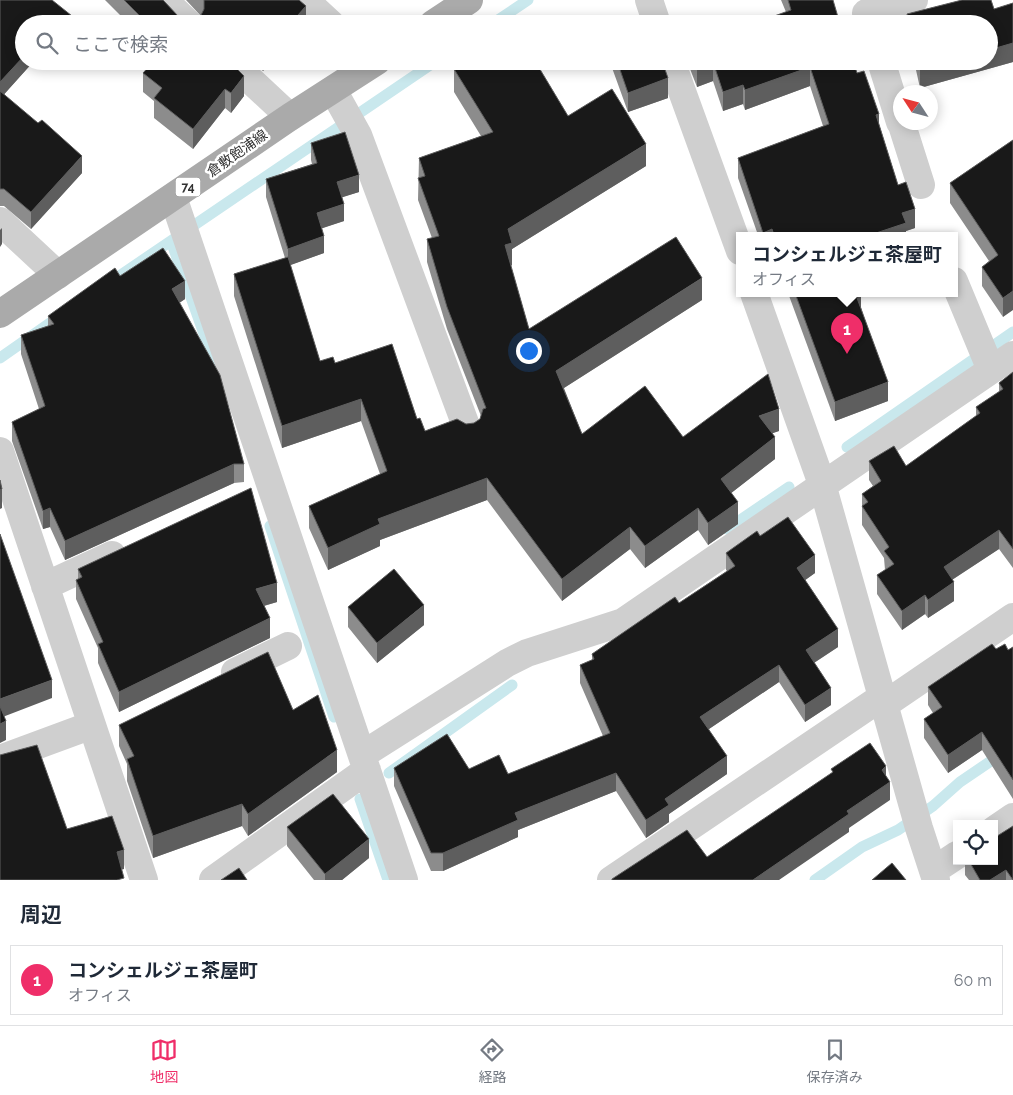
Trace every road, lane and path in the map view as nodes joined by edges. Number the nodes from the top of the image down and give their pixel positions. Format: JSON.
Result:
{"nodes":[{"id":1,"x":164,"y":0,"type":"edge"},
{"id":2,"x":305,"y":0,"type":"edge"},
{"id":3,"x":469,"y":0,"type":"edge"},
{"id":4,"x":649,"y":0,"type":"edge"},
{"id":5,"x":914,"y":0,"type":"edge"},
{"id":6,"x":866,"y":12,"type":"edge"},
{"id":7,"x":180,"y":15,"type":"edge"},
{"id":8,"x":321,"y":15,"type":"edge"},
{"id":9,"x":447,"y":15,"type":"edge"},
{"id":10,"x":654,"y":15,"type":"edge"},
{"id":11,"x":240,"y":70,"type":"edge"},
{"id":12,"x":362,"y":70,"type":"edge"},
{"id":13,"x":674,"y":70,"type":"edge"},
{"id":14,"x":884,"y":70,"type":"edge"},
{"id":15,"x":332,"y":90,"type":"junction"},
{"id":16,"x":893,"y":98,"type":"edge"},
{"id":17,"x":290,"y":117,"type":"junction"},
{"id":18,"x":903,"y":130,"type":"edge"},
{"id":19,"x":920,"y":185,"type":"dead end"},
{"id":20,"x":173,"y":197,"type":"junction"},
{"id":21,"x":0,"y":221,"type":"edge"},
{"id":22,"x":736,"y":240,"type":"edge"},
{"id":23,"x":58,"y":274,"type":"junction"},
{"id":24,"x":958,"y":290,"type":"edge"},
{"id":25,"x":755,"y":297,"type":"edge"},
{"id":26,"x":0,"y":314,"type":"edge"},
{"id":27,"x":992,"y":356,"type":"edge"},
{"id":28,"x":468,"y":431,"type":"edge"},
{"id":29,"x":0,"y":451,"type":"edge"},
{"id":30,"x":822,"y":484,"type":"junction"},
{"id":31,"x":133,"y":545,"type":"edge"},
{"id":32,"x":45,"y":586,"type":"junction"},
{"id":33,"x":1013,"y":617,"type":"edge"},
{"id":34,"x":288,"y":646,"type":"dead end"},
{"id":35,"x":210,"y":684,"type":"edge"},
{"id":36,"x":883,"y":701,"type":"junction"},
{"id":37,"x":123,"y":727,"type":"edge"},
{"id":38,"x":94,"y":733,"type":"junction"},
{"id":39,"x":0,"y":759,"type":"edge"},
{"id":40,"x":365,"y":762,"type":"junction"},
{"id":41,"x":1013,"y":818,"type":"edge"},
{"id":42,"x":998,"y":827,"type":"edge"},
{"id":43,"x":953,"y":858,"type":"edge"},
{"id":44,"x":934,"y":875,"type":"edge"},
{"id":45,"x":144,"y":880,"type":"edge"},
{"id":46,"x":212,"y":880,"type":"edge"},
{"id":47,"x":404,"y":880,"type":"edge"},
{"id":48,"x":611,"y":880,"type":"edge"}],
"edges":[{"from":1,"to":7,"type":"street"},
{"from":2,"to":8,"type":"street"},
{"from":3,"to":9,"type":"main road"},
{"from":4,"to":10,"type":"street"},
{"from":5,"to":6,"type":"street"},
{"from":11,"to":17,"type":"street"},
{"from":12,"to":15,"type":"main road","name":"倉敷飽浦線","number":"74"},
{"from":13,"to":22,"type":"street"},
{"from":14,"to":16,"type":"street"},
{"from":15,"to":17,"type":"main road","name":"倉敷飽浦線","number":"74"},
{"from":15,"to":28,"type":"street"},
{"from":17,"to":20,"type":"main road","name":"倉敷飽浦線","number":"74"},
{"from":18,"to":19,"type":"street"},
{"from":20,"to":23,"type":"main road","name":"倉敷飽浦線","number":"74"},
{"from":20,"to":40,"type":"street"},
{"from":21,"to":23,"type":"street"},
{"from":23,"to":26,"type":"main road","name":"倉敷飽浦線","number":"74"},
{"from":24,"to":27,"type":"street"},
{"from":25,"to":30,"type":"street"},
{"from":27,"to":30,"type":"street"},
{"from":29,"to":32,"type":"street"},
{"from":30,"to":36,"type":"street"},
{"from":30,"to":40,"type":"street"},
{"from":31,"to":32,"type":"street"},
{"from":32,"to":38,"type":"street"},
{"from":33,"to":36,"type":"street"},
{"from":34,"to":35,"type":"street"},
{"from":36,"to":44,"type":"street"},
{"from":36,"to":48,"type":"street"},
{"from":37,"to":38,"type":"street"},
{"from":38,"to":39,"type":"street"},
{"from":38,"to":45,"type":"street"},
{"from":40,"to":46,"type":"street"},
{"from":40,"to":47,"type":"street"},
{"from":41,"to":42,"type":"street"},
{"from":43,"to":44,"type":"street"}]}
